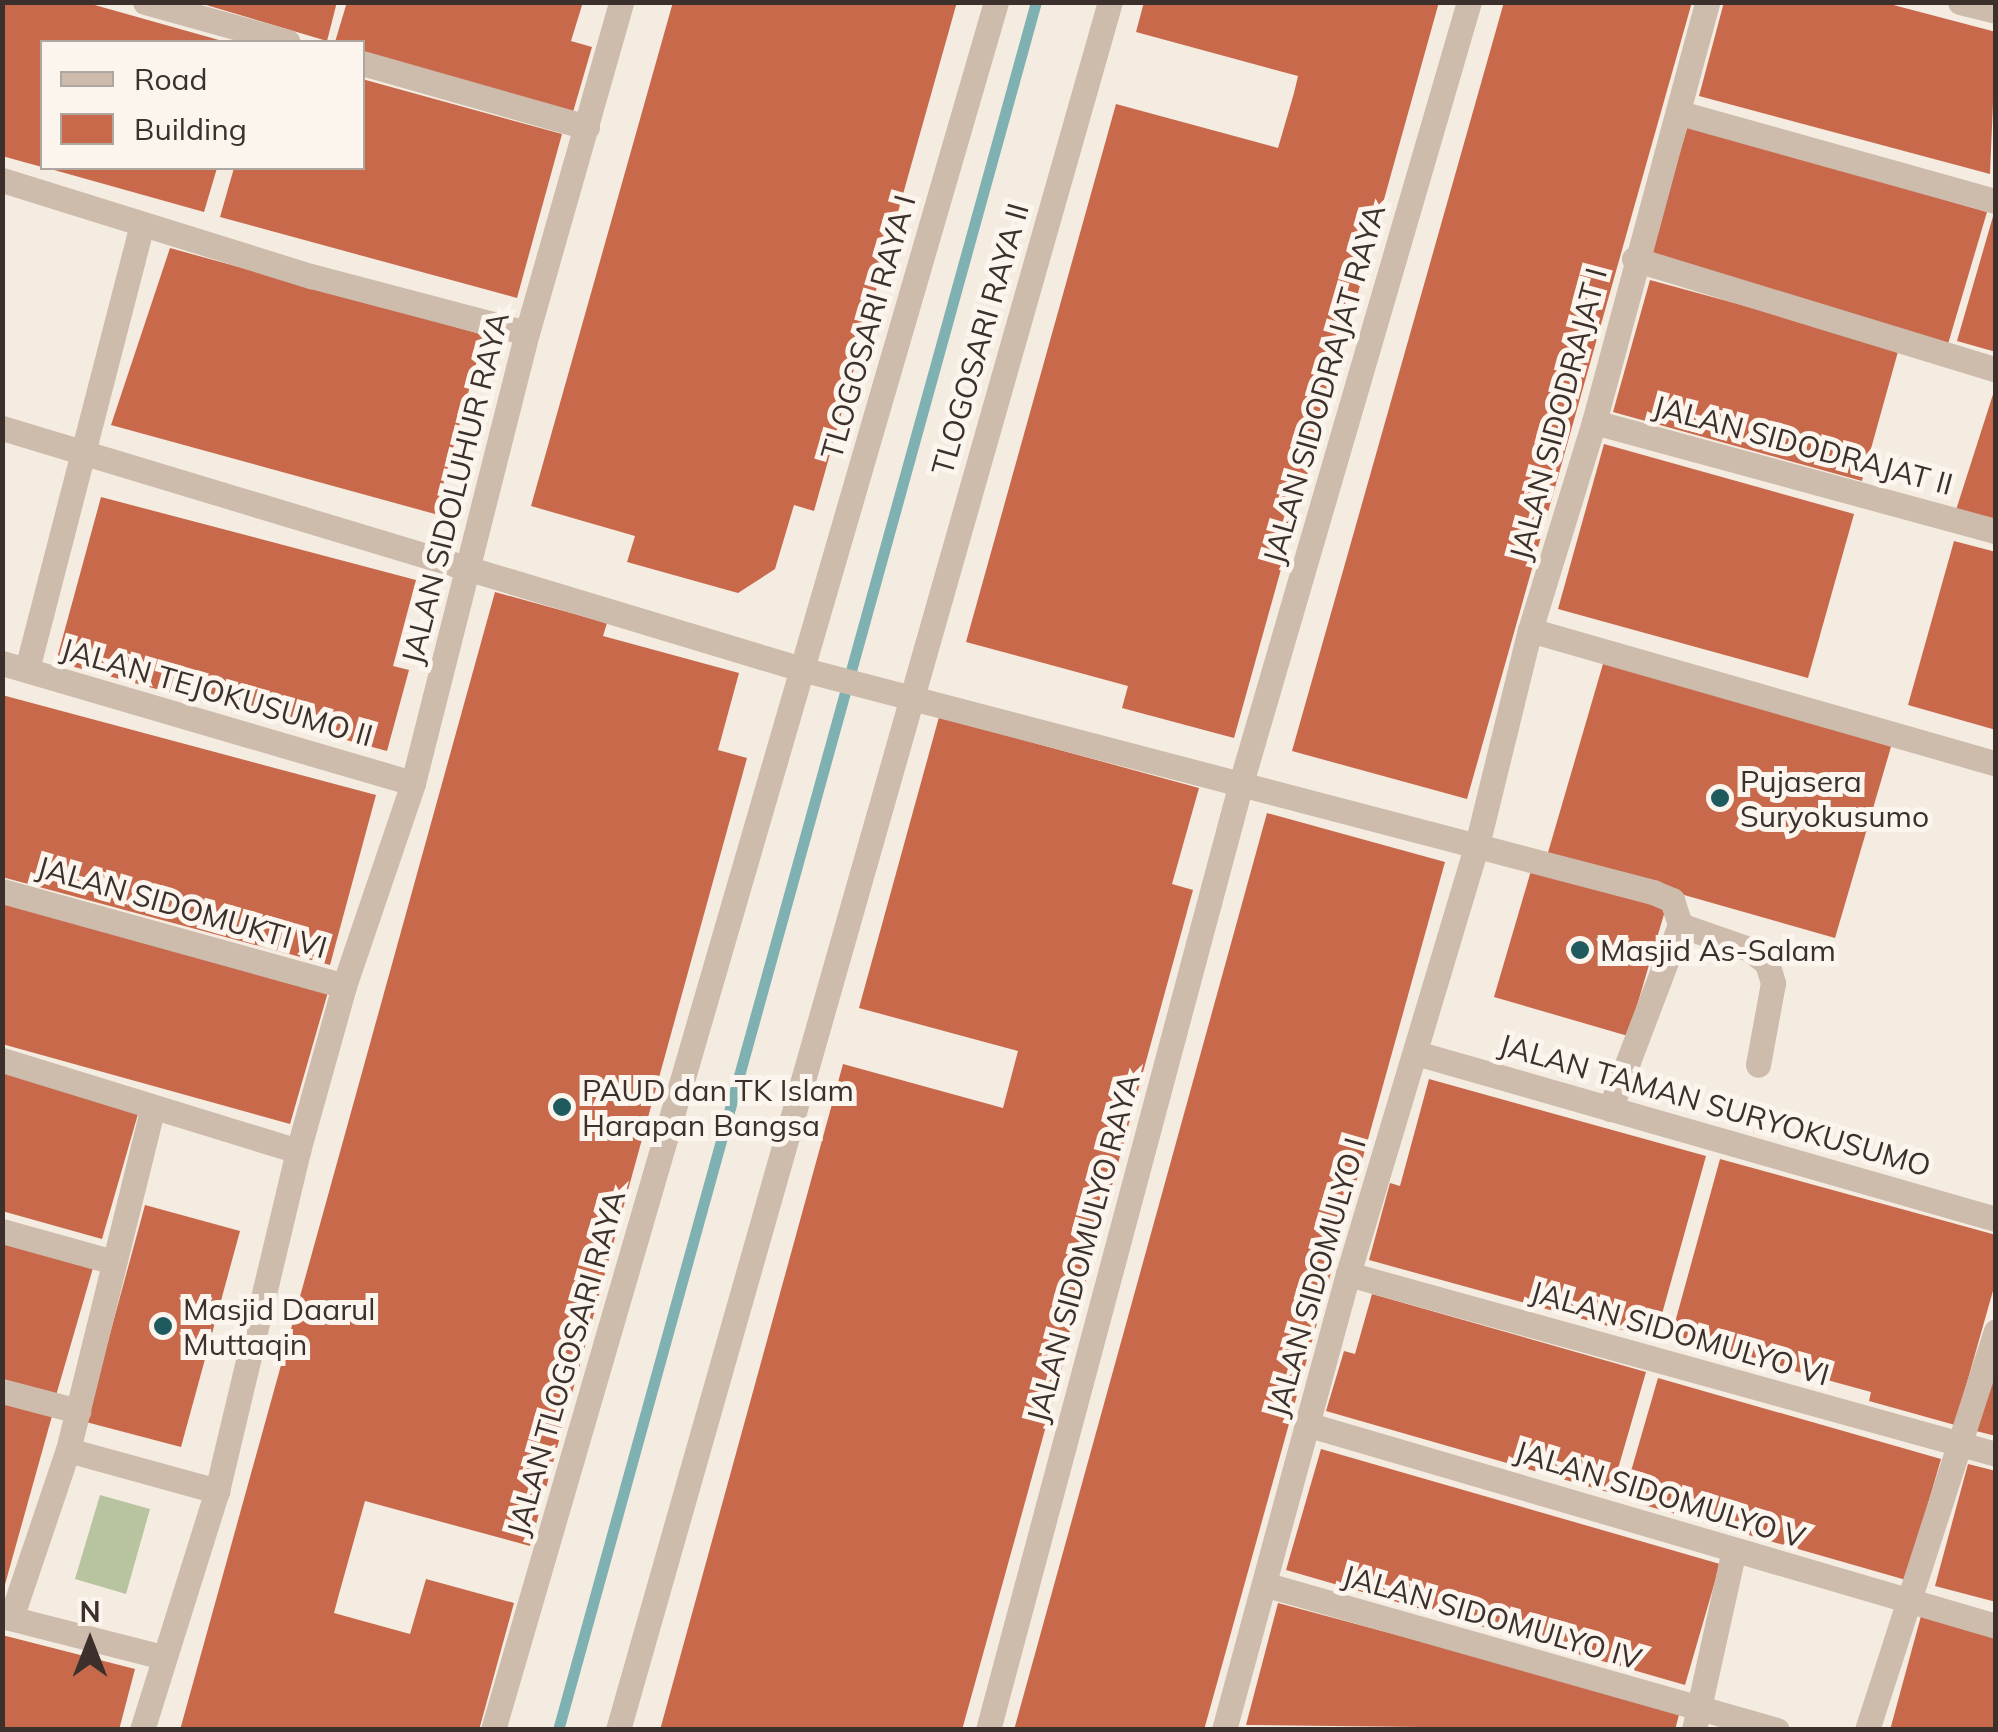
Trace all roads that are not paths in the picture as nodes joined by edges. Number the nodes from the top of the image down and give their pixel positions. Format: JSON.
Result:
{"nodes":[{"id":1,"x":145,"y":2,"type":"edge"},
{"id":2,"x":621,"y":2,"type":"edge"},
{"id":3,"x":996,"y":2,"type":"edge"},
{"id":4,"x":1110,"y":2,"type":"edge"},
{"id":5,"x":1469,"y":2,"type":"edge"},
{"id":6,"x":1706,"y":2,"type":"edge"},
{"id":7,"x":1960,"y":2,"type":"edge"},
{"id":8,"x":178,"y":7,"type":"edge"},
{"id":9,"x":1996,"y":11,"type":"edge"},
{"id":10,"x":282,"y":40,"type":"edge"},
{"id":11,"x":365,"y":65,"type":"edge"},
{"id":12,"x":1680,"y":113,"type":"junction"},
{"id":13,"x":587,"y":127,"type":"junction"},
{"id":14,"x":2,"y":180,"type":"edge"},
{"id":15,"x":1996,"y":201,"type":"edge"},
{"id":16,"x":142,"y":225,"type":"junction"},
{"id":17,"x":1634,"y":259,"type":"junction"},
{"id":18,"x":527,"y":334,"type":"junction"},
{"id":19,"x":1996,"y":370,"type":"edge"},
{"id":20,"x":1594,"y":422,"type":"junction"},
{"id":21,"x":2,"y":428,"type":"edge"},
{"id":22,"x":84,"y":451,"type":"junction"},
{"id":23,"x":1996,"y":531,"type":"edge"},
{"id":24,"x":470,"y":567,"type":"junction"},
{"id":25,"x":1530,"y":630,"type":"junction"},
{"id":26,"x":15,"y":666,"type":"edge"},
{"id":27,"x":809,"y":671,"type":"junction"},
{"id":28,"x":900,"y":691,"type":"junction"},
{"id":29,"x":1996,"y":764,"type":"edge"},
{"id":30,"x":1241,"y":782,"type":"junction"},
{"id":31,"x":413,"y":783,"type":"junction"},
{"id":32,"x":1477,"y":845,"type":"junction"},
{"id":33,"x":2,"y":891,"type":"edge"},
{"id":34,"x":1680,"y":925,"type":"junction"},
{"id":35,"x":344,"y":986,"type":"junction"},
{"id":36,"x":1416,"y":1053,"type":"junction"},
{"id":37,"x":2,"y":1060,"type":"edge"},
{"id":38,"x":1758,"y":1066,"type":"dead end"},
{"id":39,"x":153,"y":1107,"type":"junction"},
{"id":40,"x":1610,"y":1109,"type":"junction"},
{"id":41,"x":298,"y":1151,"type":"junction"},
{"id":42,"x":1996,"y":1220,"type":"edge"},
{"id":43,"x":2,"y":1231,"type":"edge"},
{"id":44,"x":110,"y":1260,"type":"junction"},
{"id":45,"x":1348,"y":1274,"type":"junction"},
{"id":46,"x":1996,"y":1331,"type":"edge"},
{"id":47,"x":2,"y":1391,"type":"edge"},
{"id":48,"x":78,"y":1412,"type":"junction"},
{"id":49,"x":1306,"y":1424,"type":"junction"},
{"id":50,"x":1960,"y":1445,"type":"junction"},
{"id":51,"x":68,"y":1450,"type":"junction"},
{"id":52,"x":1996,"y":1454,"type":"edge"},
{"id":53,"x":216,"y":1491,"type":"junction"},
{"id":54,"x":1734,"y":1550,"type":"junction"},
{"id":55,"x":1267,"y":1585,"type":"junction"},
{"id":56,"x":1910,"y":1602,"type":"junction"},
{"id":57,"x":7,"y":1617,"type":"edge"},
{"id":58,"x":1996,"y":1626,"type":"edge"},
{"id":59,"x":163,"y":1656,"type":"junction"},
{"id":60,"x":1697,"y":1720,"type":"edge"},
{"id":61,"x":142,"y":1730,"type":"edge"},
{"id":62,"x":493,"y":1730,"type":"edge"},
{"id":63,"x":618,"y":1730,"type":"edge"},
{"id":64,"x":988,"y":1730,"type":"edge"},
{"id":65,"x":1224,"y":1730,"type":"edge"},
{"id":66,"x":1778,"y":1730,"type":"edge"},
{"id":67,"x":1867,"y":1730,"type":"edge"}],
"edges":[{"from":1,"to":8,"type":"street"},
{"from":2,"to":13,"type":"street","name":"JALAN SIDOLUHUR RAYA"},
{"from":3,"to":27,"type":"street","name":"TLOGOSARI RAYA I"},
{"from":4,"to":28,"type":"street","name":"TLOGOSARI RAYA II"},
{"from":5,"to":30,"type":"street","name":"JALAN SIDODRAJAT RAYA"},
{"from":6,"to":12,"type":"street","name":"JALAN SIDODRAJAT I"},
{"from":7,"to":9,"type":"street"},
{"from":8,"to":10,"type":"street"},
{"from":11,"to":13,"type":"street"},
{"from":12,"to":15,"type":"street"},
{"from":12,"to":17,"type":"street","name":"JALAN SIDODRAJAT I"},
{"from":13,"to":18,"type":"street","name":"JALAN SIDOLUHUR RAYA"},
{"from":14,"to":16,"type":"street"},
{"from":16,"to":18,"type":"street"},
{"from":16,"to":22,"type":"street"},
{"from":17,"to":19,"type":"street"},
{"from":17,"to":20,"type":"street","name":"JALAN SIDODRAJAT I"},
{"from":18,"to":24,"type":"street","name":"JALAN SIDOLUHUR RAYA"},
{"from":20,"to":23,"type":"street","name":"JALAN SIDODRAJAT II"},
{"from":20,"to":25,"type":"street","name":"JALAN SIDODRAJAT I"},
{"from":21,"to":22,"type":"street"},
{"from":22,"to":24,"type":"street"},
{"from":22,"to":26,"type":"street"},
{"from":24,"to":27,"type":"street"},
{"from":24,"to":31,"type":"street","name":"JALAN SIDOLUHUR RAYA"},
{"from":25,"to":29,"type":"street"},
{"from":25,"to":32,"type":"street","name":"JALAN SIDODRAJAT I"},
{"from":26,"to":31,"type":"street","name":"JALAN TEJOKUSUMO II"},
{"from":27,"to":28,"type":"street"},
{"from":27,"to":62,"type":"street","name":"JALAN TLOGOSARI RAYA"},
{"from":28,"to":30,"type":"street"},
{"from":28,"to":63,"type":"street"},
{"from":30,"to":32,"type":"street"},
{"from":30,"to":64,"type":"street","name":"JALAN SIDOMULYO RAYA"},
{"from":31,"to":35,"type":"street","name":"JALAN SIDOLUHUR RAYA"},
{"from":32,"to":34,"type":"street"},
{"from":32,"to":36,"type":"street","name":"JALAN SIDOMULYO I"},
{"from":33,"to":35,"type":"street","name":"JALAN SIDOMUKTI VI"},
{"from":34,"to":38,"type":"street"},
{"from":34,"to":40,"type":"street"},
{"from":35,"to":41,"type":"street","name":"JALAN SIDOLUHUR RAYA"},
{"from":36,"to":40,"type":"street","name":"JALAN TAMAN SURYOKUSUMO"},
{"from":36,"to":45,"type":"street","name":"JALAN SIDOMULYO I"},
{"from":37,"to":39,"type":"street"},
{"from":39,"to":41,"type":"street"},
{"from":39,"to":44,"type":"street"},
{"from":40,"to":42,"type":"street","name":"JALAN TAMAN SURYOKUSUMO"},
{"from":41,"to":53,"type":"street","name":"JALAN SIDOLUHUR RAYA"},
{"from":43,"to":44,"type":"street"},
{"from":44,"to":48,"type":"street"},
{"from":45,"to":49,"type":"street","name":"JALAN SIDOMULYO I"},
{"from":45,"to":50,"type":"street","name":"JALAN SIDOMULYO VI"},
{"from":46,"to":50,"type":"street"},
{"from":47,"to":48,"type":"street"},
{"from":48,"to":51,"type":"street"},
{"from":49,"to":54,"type":"street","name":"JALAN SIDOMULYO V"},
{"from":49,"to":55,"type":"street","name":"JALAN SIDOMULYO I"},
{"from":50,"to":52,"type":"street","name":"JALAN SIDOMULYO VI"},
{"from":50,"to":56,"type":"street"},
{"from":51,"to":53,"type":"street"},
{"from":51,"to":57,"type":"street"},
{"from":53,"to":59,"type":"street","name":"JALAN SIDOLUHUR RAYA"},
{"from":54,"to":56,"type":"street","name":"JALAN SIDOMULYO V"},
{"from":54,"to":60,"type":"street"},
{"from":55,"to":60,"type":"street","name":"JALAN SIDOMULYO IV"},
{"from":55,"to":65,"type":"street","name":"JALAN SIDOMULYO I"},
{"from":56,"to":58,"type":"street","name":"JALAN SIDOMULYO V"},
{"from":56,"to":67,"type":"street"},
{"from":57,"to":59,"type":"street"},
{"from":59,"to":61,"type":"street","name":"JALAN SIDOLUHUR RAYA"},
{"from":60,"to":66,"type":"street","name":"JALAN SIDOMULYO IV"}]}
